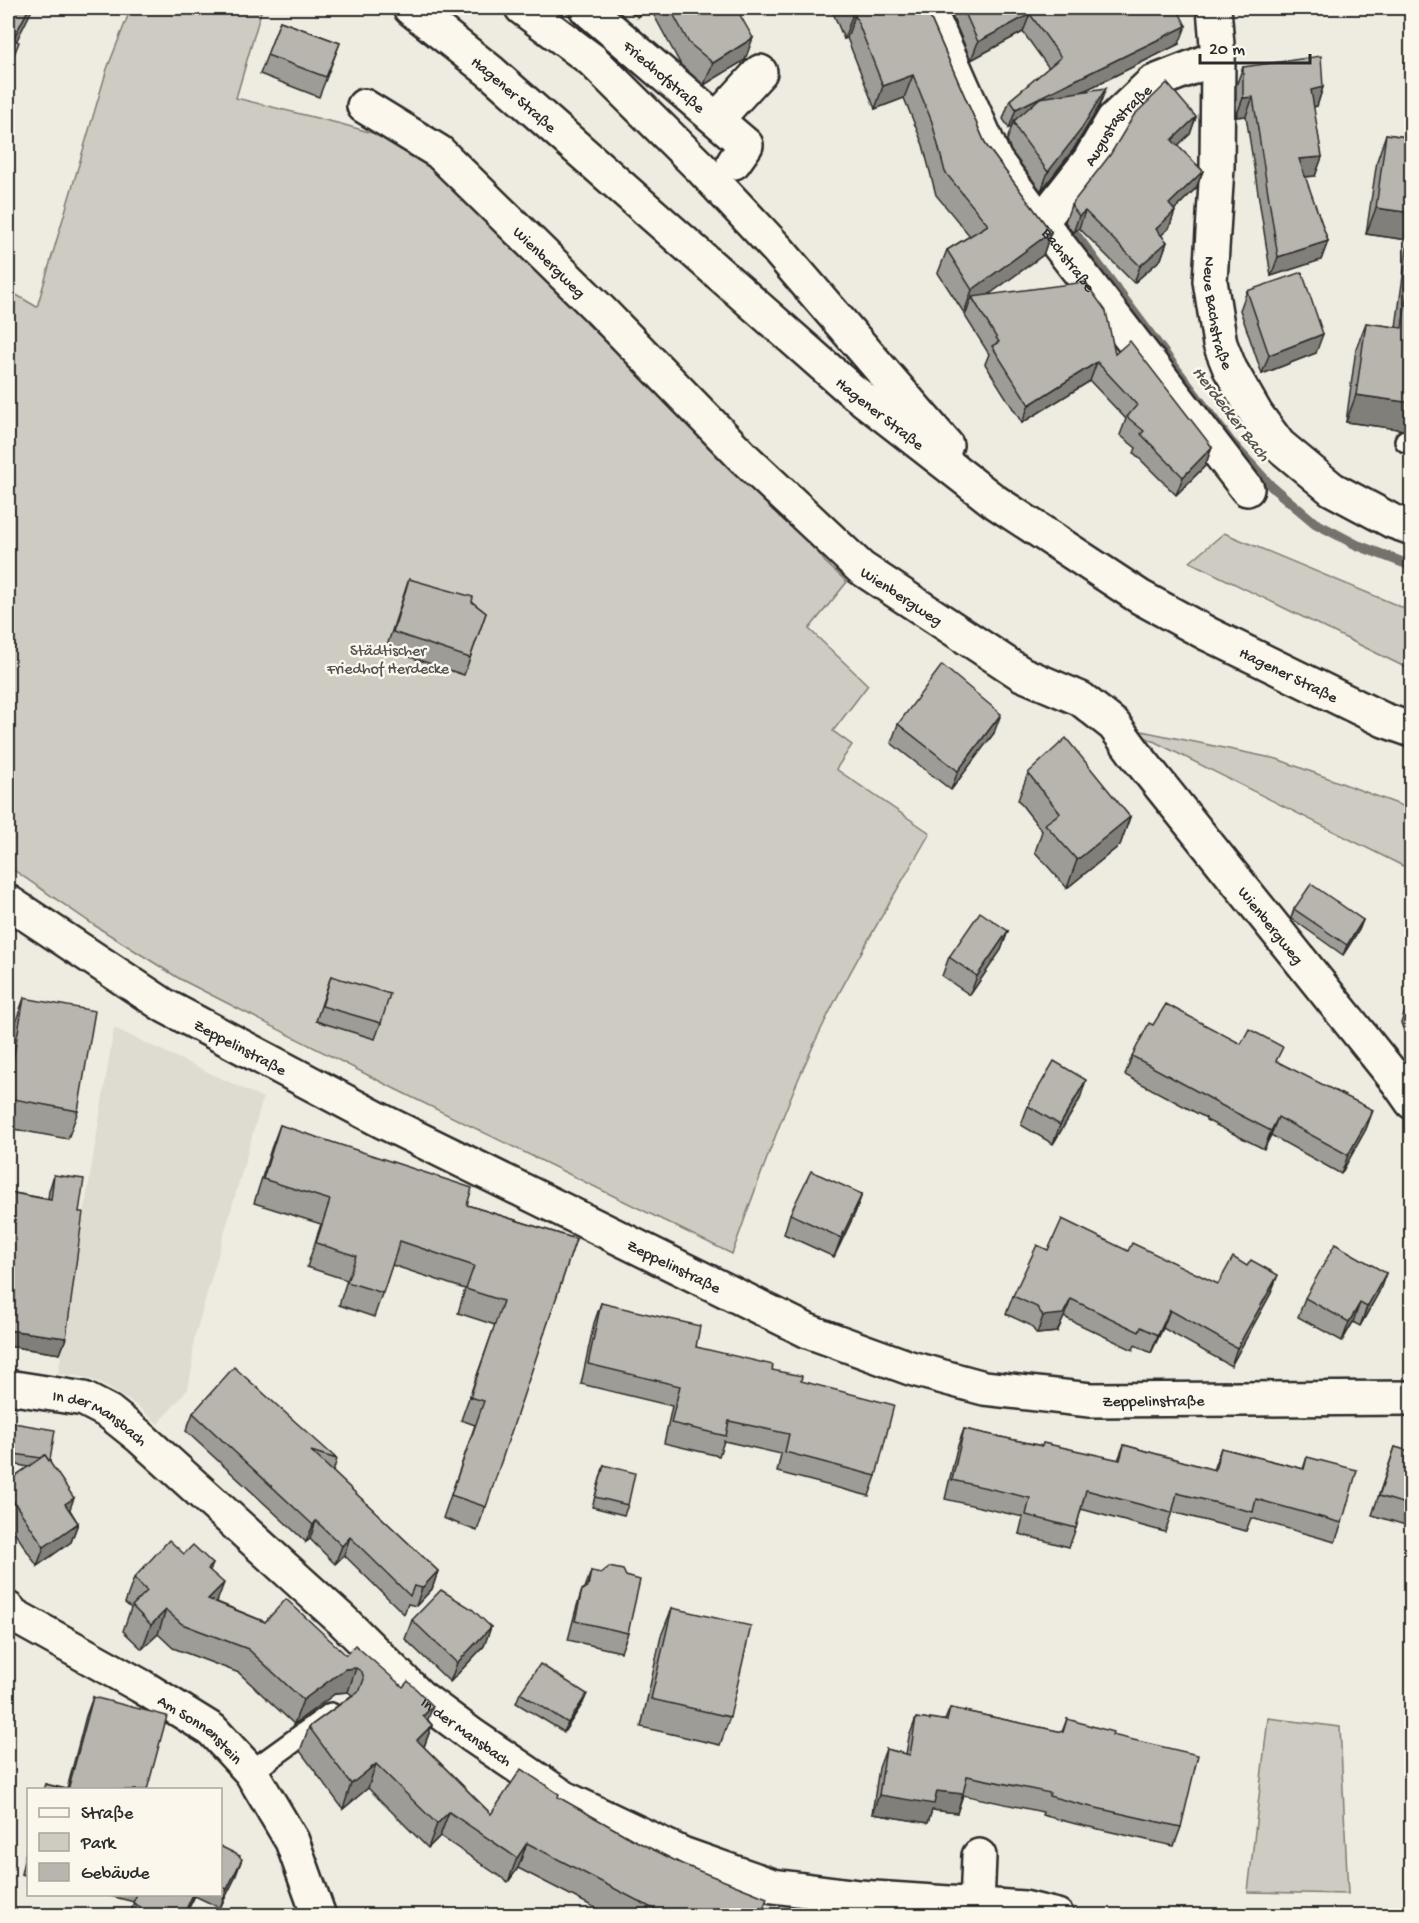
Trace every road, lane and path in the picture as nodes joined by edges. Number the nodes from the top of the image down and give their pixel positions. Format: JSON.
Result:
{"nodes":[{"id":1,"x":410,"y":8,"type":"edge"},
{"id":2,"x":522,"y":8,"type":"edge"},
{"id":3,"x":586,"y":8,"type":"edge"},
{"id":4,"x":928,"y":8,"type":"edge"},
{"id":5,"x":1214,"y":8,"type":"edge"},
{"id":6,"x":1218,"y":57,"type":"junction"},
{"id":7,"x":760,"y":72,"type":"dead end"},
{"id":8,"x":364,"y":106,"type":"dead end"},
{"id":9,"x":717,"y":119,"type":"junction"},
{"id":10,"x":735,"y":162,"type":"dead end"},
{"id":11,"x":1041,"y":222,"type":"junction"},
{"id":12,"x":1247,"y":489,"type":"dead end"},
{"id":13,"x":994,"y":501,"type":"junction"},
{"id":14,"x":1412,"y":528,"type":"edge"},
{"id":15,"x":1412,"y":730,"type":"edge"},
{"id":16,"x":8,"y":902,"type":"edge"},
{"id":17,"x":1412,"y":1102,"type":"edge"},
{"id":18,"x":8,"y":1387,"type":"edge"},
{"id":19,"x":1412,"y":1398,"type":"edge"},
{"id":20,"x":9,"y":1620,"type":"edge"},
{"id":21,"x":343,"y":1704,"type":"edge"},
{"id":22,"x":251,"y":1772,"type":"junction"},
{"id":23,"x":979,"y":1856,"type":"dead end"},
{"id":24,"x":977,"y":1905,"type":"junction"},
{"id":25,"x":319,"y":1916,"type":"edge"},
{"id":26,"x":1057,"y":1916,"type":"edge"}],
"edges":[{"from":1,"to":13,"type":"street","name":"Hagener Straße"},
{"from":2,"to":13,"type":"street"},
{"from":3,"to":9,"type":"street","name":"Friedhofstraße"},
{"from":4,"to":11,"type":"street","name":"Bachstraße"},
{"from":5,"to":6,"type":"street","name":"Neue Bachstraße"},
{"from":6,"to":11,"type":"street","name":"Augustastraße"},
{"from":6,"to":14,"type":"street","name":"Neue Bachstraße"},
{"from":7,"to":9,"type":"street","name":"Friedhofstraße"},
{"from":8,"to":17,"type":"street","name":"Wienbergweg"},
{"from":9,"to":10,"type":"street","name":"Friedhofstraße"},
{"from":11,"to":12,"type":"street","name":"Bachstraße"},
{"from":13,"to":15,"type":"street","name":"Hagener Straße"},
{"from":16,"to":19,"type":"street","name":"Zeppelinstraße"},
{"from":18,"to":24,"type":"street","name":"In der Mansbach"},
{"from":20,"to":22,"type":"street","name":"Am Sonnenstein"},
{"from":21,"to":22,"type":"lane"},
{"from":22,"to":25,"type":"street","name":"Am Sonnenstein"},
{"from":23,"to":24,"type":"street"},
{"from":24,"to":26,"type":"street","name":"In der Mansbach"}]}
